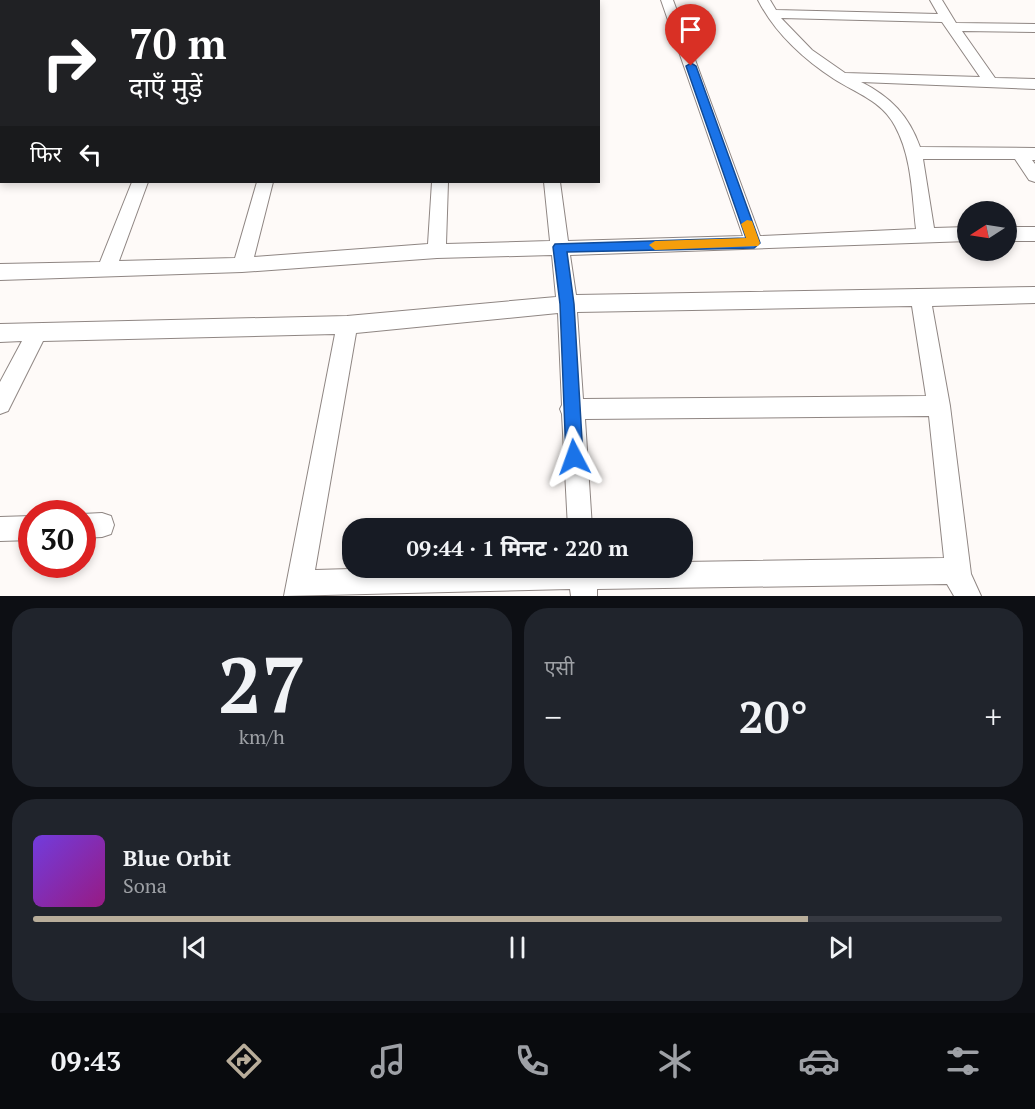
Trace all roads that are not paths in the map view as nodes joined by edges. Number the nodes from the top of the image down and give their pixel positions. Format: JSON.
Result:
{"nodes":[{"id":1,"x":667,"y":0,"type":"edge"},
{"id":2,"x":764,"y":0,"type":"edge"},
{"id":3,"x":936,"y":0,"type":"edge"},
{"id":4,"x":772,"y":14,"type":"junction"},
{"id":5,"x":950,"y":23,"type":"junction"},
{"id":6,"x":1035,"y":28,"type":"edge"},
{"id":7,"x":841,"y":77,"type":"junction"},
{"id":8,"x":991,"y":83,"type":"junction"},
{"id":9,"x":1035,"y":84,"type":"edge"},
{"id":10,"x":914,"y":153,"type":"junction"},
{"id":11,"x":1028,"y":154,"type":"edge"},
{"id":12,"x":1035,"y":176,"type":"edge"},
{"id":13,"x":140,"y":183,"type":"edge"},
{"id":14,"x":265,"y":183,"type":"edge"},
{"id":15,"x":440,"y":183,"type":"edge"},
{"id":16,"x":552,"y":183,"type":"edge"},
{"id":17,"x":957,"y":234,"type":"edge"},
{"id":18,"x":1017,"y":234,"type":"edge"},
{"id":19,"x":926,"y":235,"type":"junction"},
{"id":20,"x":1034,"y":235,"type":"edge"},
{"id":21,"x":754,"y":243,"type":"junction"},
{"id":22,"x":560,"y":247,"type":"junction"},
{"id":23,"x":437,"y":251,"type":"junction"},
{"id":24,"x":242,"y":265,"type":"junction"},
{"id":25,"x":106,"y":268,"type":"junction"},
{"id":26,"x":0,"y":272,"type":"edge"},
{"id":27,"x":1035,"y":295,"type":"edge"},
{"id":28,"x":921,"y":299,"type":"junction"},
{"id":29,"x":567,"y":304,"type":"junction"},
{"id":30,"x":347,"y":325,"type":"junction"},
{"id":31,"x":37,"y":332,"type":"junction"},
{"id":32,"x":0,"y":333,"type":"edge"},
{"id":33,"x":0,"y":404,"type":"edge"},
{"id":34,"x":939,"y":406,"type":"junction"},
{"id":35,"x":571,"y":409,"type":"junction"},
{"id":36,"x":579,"y":518,"type":"edge"},
{"id":37,"x":18,"y":528,"type":"edge"},
{"id":38,"x":0,"y":529,"type":"edge"},
{"id":39,"x":956,"y":571,"type":"junction"},
{"id":40,"x":583,"y":580,"type":"edge"},
{"id":41,"x":298,"y":589,"type":"edge"},
{"id":42,"x":962,"y":596,"type":"edge"},
{"id":43,"x":969,"y":596,"type":"edge"}],
"edges":[{"from":1,"to":21,"type":"street"},
{"from":2,"to":4,"type":"street"},
{"from":3,"to":5,"type":"street"},
{"from":4,"to":5,"type":"street"},
{"from":4,"to":7,"type":"street"},
{"from":5,"to":6,"type":"street"},
{"from":5,"to":8,"type":"street"},
{"from":7,"to":8,"type":"street"},
{"from":7,"to":10,"type":"street"},
{"from":8,"to":9,"type":"street"},
{"from":10,"to":11,"type":"street"},
{"from":10,"to":19,"type":"street"},
{"from":11,"to":12,"type":"street"},
{"from":13,"to":25,"type":"street"},
{"from":14,"to":24,"type":"street"},
{"from":15,"to":23,"type":"street"},
{"from":16,"to":22,"type":"street"},
{"from":17,"to":19,"type":"street"},
{"from":18,"to":20,"type":"street"},
{"from":19,"to":21,"type":"street"},
{"from":21,"to":22,"type":"street"},
{"from":22,"to":23,"type":"street"},
{"from":22,"to":29,"type":"street"},
{"from":23,"to":24,"type":"street"},
{"from":24,"to":25,"type":"street"},
{"from":25,"to":26,"type":"street"},
{"from":27,"to":28,"type":"street"},
{"from":28,"to":29,"type":"street"},
{"from":28,"to":34,"type":"street"},
{"from":29,"to":30,"type":"street"},
{"from":29,"to":35,"type":"street"},
{"from":30,"to":31,"type":"street"},
{"from":30,"to":41,"type":"street"},
{"from":31,"to":32,"type":"street"},
{"from":31,"to":33,"type":"street"},
{"from":34,"to":35,"type":"street"},
{"from":34,"to":39,"type":"street"},
{"from":35,"to":36,"type":"street"},
{"from":37,"to":38,"type":"street"},
{"from":39,"to":40,"type":"street"},
{"from":39,"to":42,"type":"street"},
{"from":39,"to":43,"type":"street"},
{"from":40,"to":41,"type":"street"}]}
